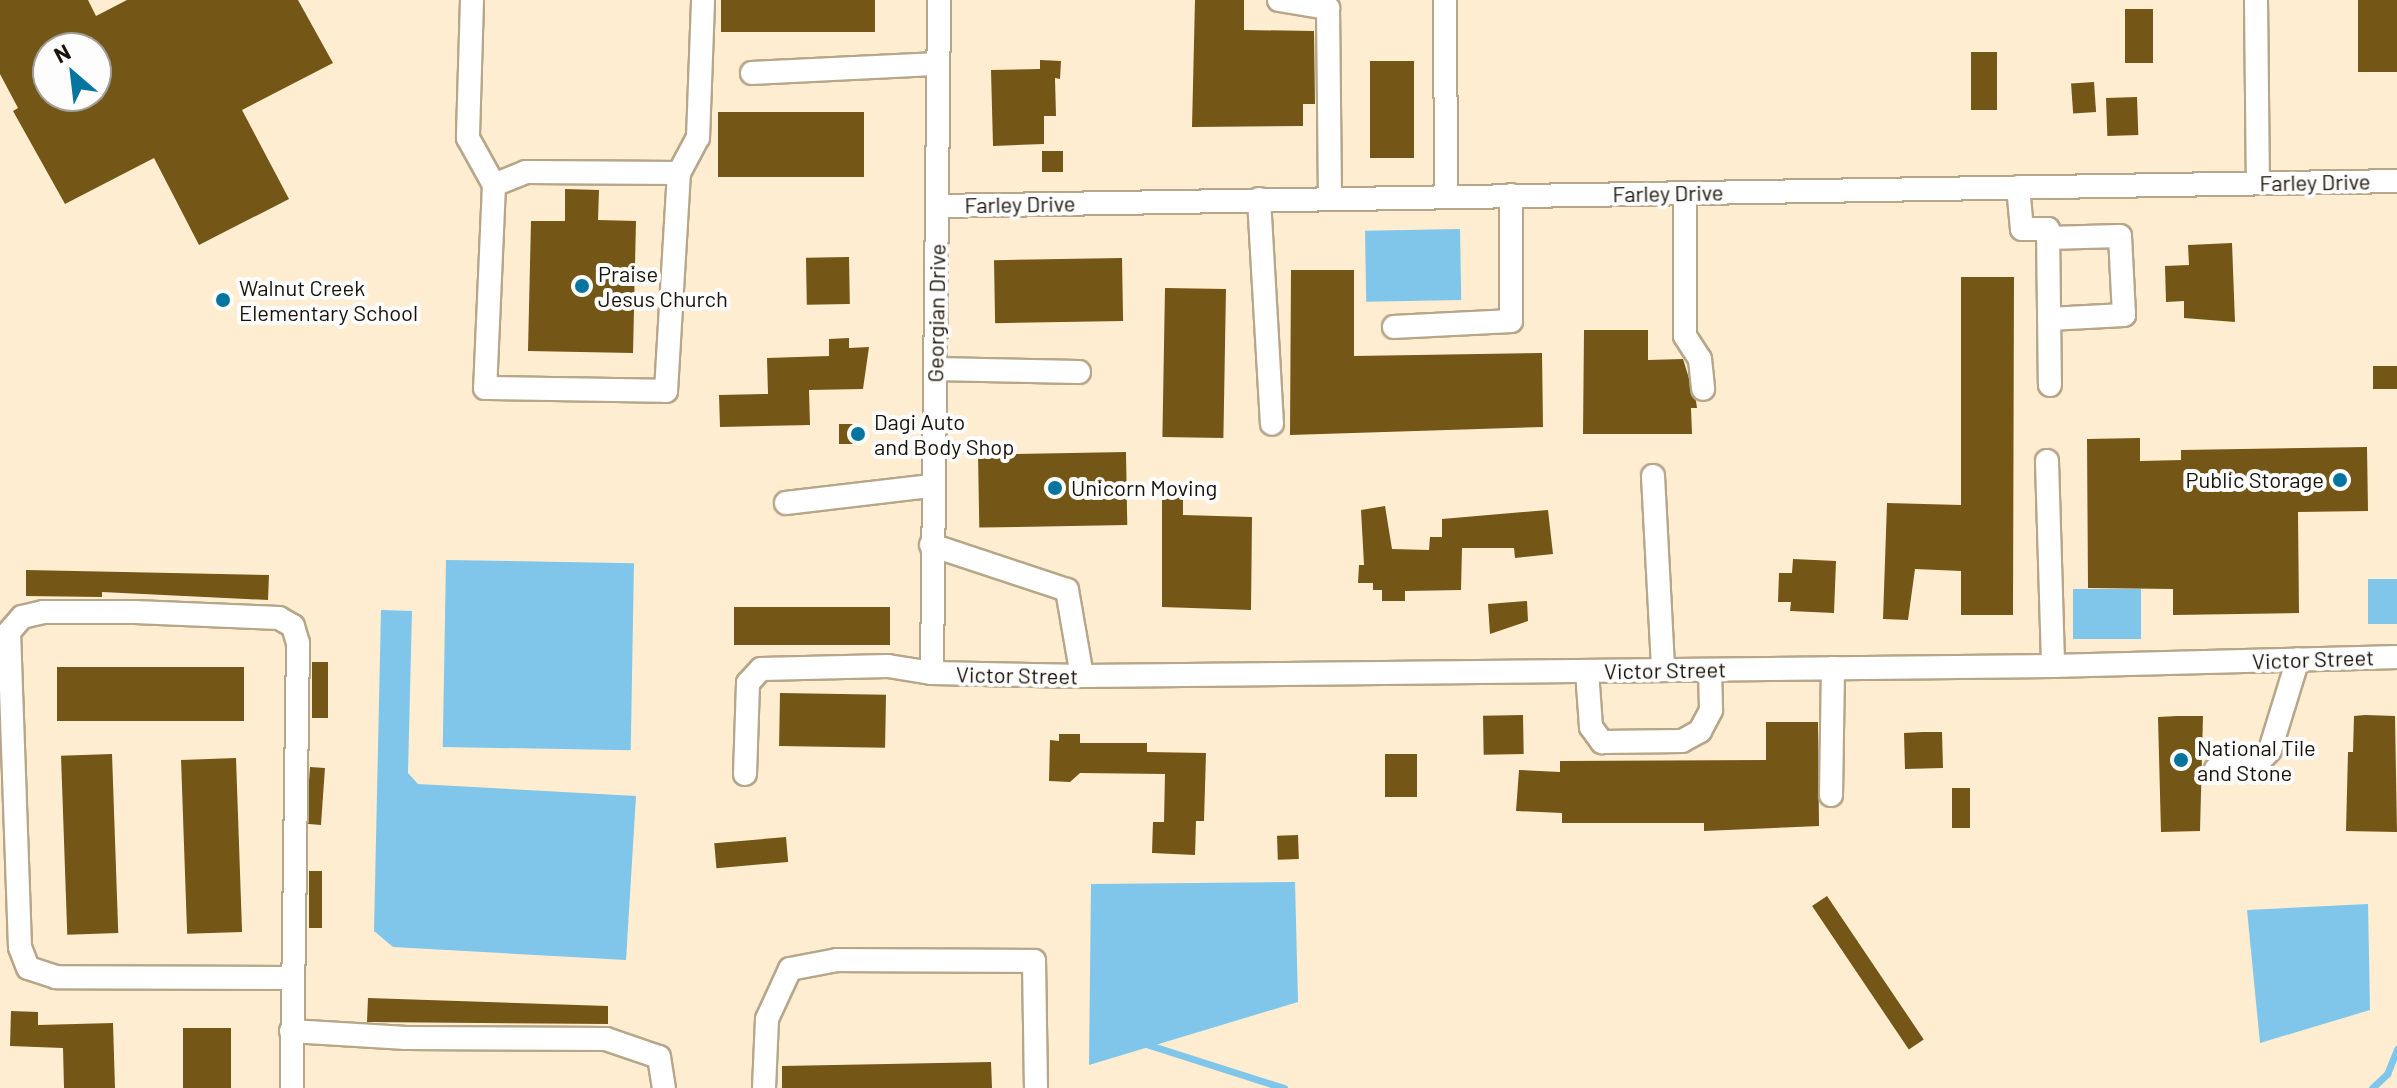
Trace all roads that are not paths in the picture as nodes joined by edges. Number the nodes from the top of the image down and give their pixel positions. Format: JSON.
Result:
{"nodes":[{"id":1,"x":472,"y":0,"type":"edge"},
{"id":2,"x":703,"y":0,"type":"edge"},
{"id":3,"x":939,"y":0,"type":"edge"},
{"id":4,"x":1279,"y":0,"type":"edge"},
{"id":5,"x":1445,"y":0,"type":"edge"},
{"id":6,"x":2256,"y":0,"type":"edge"},
{"id":7,"x":938,"y":64,"type":"junction"},
{"id":8,"x":752,"y":73,"type":"dead end"},
{"id":9,"x":679,"y":173,"type":"junction"},
{"id":10,"x":2397,"y":181,"type":"edge"},
{"id":11,"x":2258,"y":183,"type":"junction"},
{"id":12,"x":494,"y":185,"type":"junction"},
{"id":13,"x":2018,"y":187,"type":"junction"},
{"id":14,"x":1685,"y":193,"type":"junction"},
{"id":15,"x":1511,"y":195,"type":"junction"},
{"id":16,"x":1446,"y":196,"type":"junction"},
{"id":17,"x":1330,"y":198,"type":"junction"},
{"id":18,"x":1259,"y":199,"type":"junction"},
{"id":19,"x":938,"y":206,"type":"junction"},
{"id":20,"x":2048,"y":238,"type":"junction"},
{"id":21,"x":2049,"y":319,"type":"junction"},
{"id":22,"x":1394,"y":327,"type":"dead end"},
{"id":23,"x":935,"y":369,"type":"junction"},
{"id":24,"x":1079,"y":372,"type":"dead end"},
{"id":25,"x":2050,"y":385,"type":"dead end"},
{"id":26,"x":1703,"y":389,"type":"dead end"},
{"id":27,"x":1272,"y":424,"type":"dead end"},
{"id":28,"x":2047,"y":461,"type":"dead end"},
{"id":29,"x":1653,"y":476,"type":"dead end"},
{"id":30,"x":931,"y":486,"type":"junction"},
{"id":31,"x":786,"y":503,"type":"dead end"},
{"id":32,"x":931,"y":545,"type":"junction"},
{"id":33,"x":11,"y":617,"type":"edge"},
{"id":34,"x":2397,"y":657,"type":"edge"},
{"id":35,"x":2298,"y":659,"type":"junction"},
{"id":36,"x":2053,"y":666,"type":"junction"},
{"id":37,"x":1833,"y":668,"type":"junction"},
{"id":38,"x":1663,"y":670,"type":"junction"},
{"id":39,"x":1710,"y":670,"type":"junction"},
{"id":40,"x":1587,"y":671,"type":"junction"},
{"id":41,"x":932,"y":673,"type":"junction"},
{"id":42,"x":1082,"y":676,"type":"junction"},
{"id":43,"x":2216,"y":769,"type":"dead end"},
{"id":44,"x":745,"y":774,"type":"dead end"},
{"id":45,"x":1831,"y":795,"type":"dead end"},
{"id":46,"x":291,"y":978,"type":"junction"},
{"id":47,"x":291,"y":1031,"type":"junction"},
{"id":48,"x":292,"y":1088,"type":"edge"},
{"id":49,"x":664,"y":1088,"type":"edge"},
{"id":50,"x":764,"y":1088,"type":"edge"},
{"id":51,"x":1036,"y":1088,"type":"edge"}],
"edges":[{"from":1,"to":12,"type":"street"},
{"from":2,"to":9,"type":"street"},
{"from":3,"to":7,"type":"street","name":"Georgian Drive"},
{"from":4,"to":17,"type":"street"},
{"from":5,"to":16,"type":"street"},
{"from":6,"to":11,"type":"street"},
{"from":7,"to":8,"type":"street"},
{"from":7,"to":19,"type":"street","name":"Georgian Drive"},
{"from":9,"to":12,"type":"street"},
{"from":9,"to":12,"type":"street"},
{"from":10,"to":11,"type":"street","name":"Farley Drive"},
{"from":11,"to":13,"type":"street","name":"Farley Drive"},
{"from":13,"to":14,"type":"street","name":"Farley Drive"},
{"from":13,"to":20,"type":"street"},
{"from":14,"to":15,"type":"street","name":"Farley Drive"},
{"from":14,"to":26,"type":"street"},
{"from":15,"to":16,"type":"street","name":"Farley Drive"},
{"from":15,"to":22,"type":"street"},
{"from":16,"to":17,"type":"street","name":"Farley Drive"},
{"from":17,"to":18,"type":"street","name":"Farley Drive"},
{"from":18,"to":19,"type":"street","name":"Farley Drive"},
{"from":18,"to":27,"type":"street"},
{"from":19,"to":23,"type":"street","name":"Georgian Drive"},
{"from":20,"to":21,"type":"street"},
{"from":20,"to":21,"type":"street"},
{"from":21,"to":25,"type":"street"},
{"from":23,"to":24,"type":"street"},
{"from":23,"to":30,"type":"street","name":"Georgian Drive"},
{"from":28,"to":36,"type":"street"},
{"from":29,"to":38,"type":"street"},
{"from":30,"to":31,"type":"street"},
{"from":30,"to":32,"type":"street","name":"Georgian Drive"},
{"from":32,"to":41,"type":"street","name":"Georgian Drive"},
{"from":32,"to":42,"type":"street"},
{"from":33,"to":46,"type":"street"},
{"from":33,"to":46,"type":"street"},
{"from":34,"to":35,"type":"street","name":"Victor Street"},
{"from":35,"to":36,"type":"street","name":"Victor Street"},
{"from":35,"to":43,"type":"street"},
{"from":36,"to":37,"type":"street","name":"Victor Street"},
{"from":37,"to":39,"type":"street","name":"Victor Street"},
{"from":37,"to":45,"type":"street"},
{"from":38,"to":39,"type":"street","name":"Victor Street"},
{"from":38,"to":40,"type":"street","name":"Victor Street"},
{"from":39,"to":40,"type":"street"},
{"from":40,"to":42,"type":"street","name":"Victor Street"},
{"from":41,"to":42,"type":"street","name":"Victor Street"},
{"from":41,"to":44,"type":"street","name":"Victor Street"},
{"from":46,"to":47,"type":"street"},
{"from":47,"to":48,"type":"street"},
{"from":47,"to":49,"type":"street"},
{"from":50,"to":51,"type":"street"}]}
